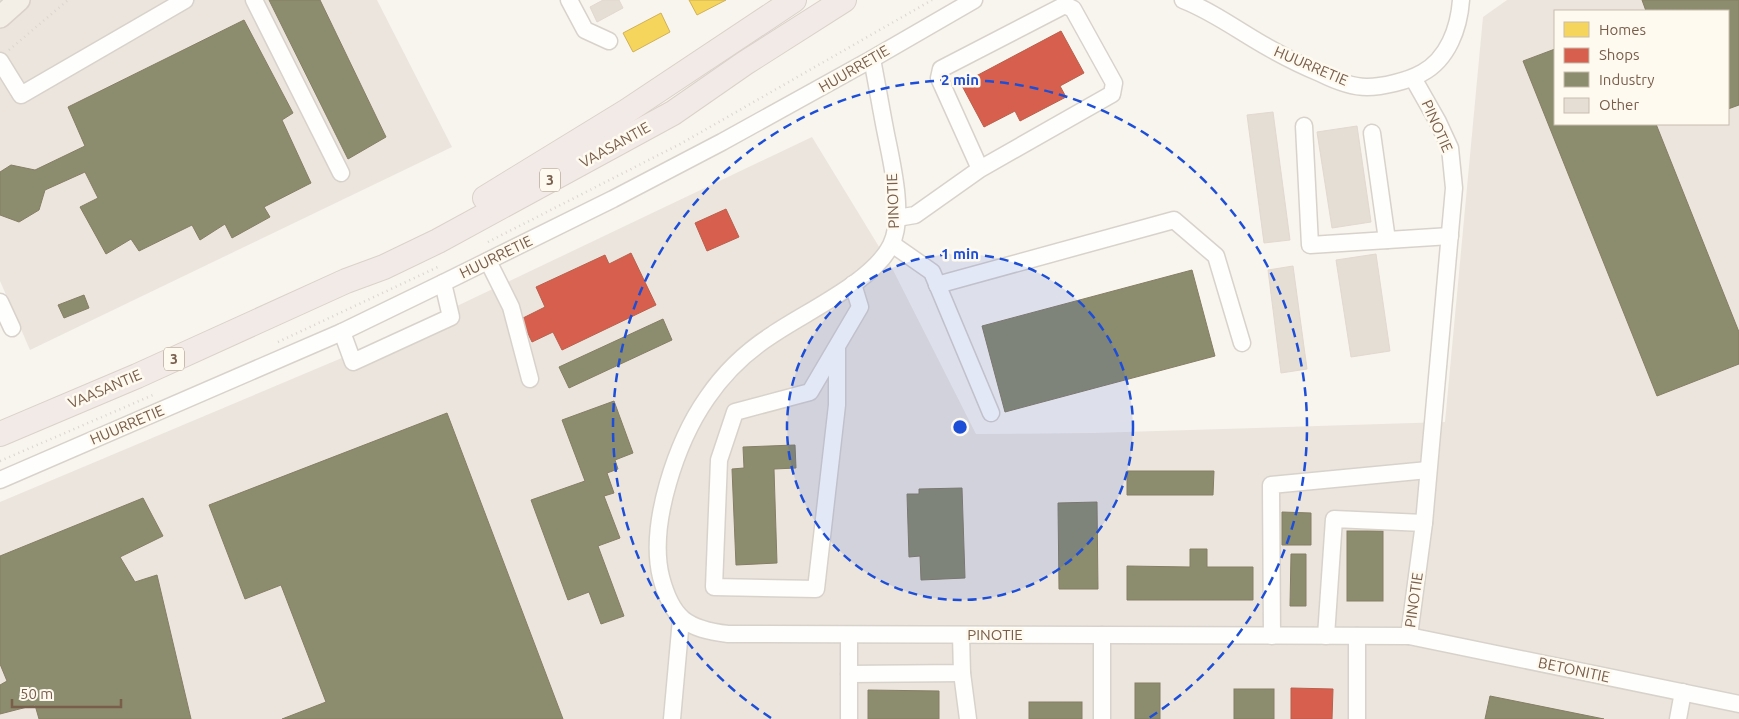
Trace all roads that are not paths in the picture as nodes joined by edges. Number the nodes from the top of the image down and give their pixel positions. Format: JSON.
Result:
{"nodes":[{"id":1,"x":185,"y":0,"type":"edge"},
{"id":2,"x":254,"y":0,"type":"edge"},
{"id":3,"x":569,"y":0,"type":"edge"},
{"id":4,"x":794,"y":0,"type":"edge"},
{"id":5,"x":844,"y":0,"type":"edge"},
{"id":6,"x":974,"y":0,"type":"edge"},
{"id":7,"x":1183,"y":0,"type":"edge"},
{"id":8,"x":1461,"y":0,"type":"edge"},
{"id":9,"x":609,"y":41,"type":"dead end"},
{"id":10,"x":4,"y":56,"type":"edge"},
{"id":11,"x":872,"y":59,"type":"junction"},
{"id":12,"x":1413,"y":78,"type":"junction"},
{"id":13,"x":1304,"y":126,"type":"dead end"},
{"id":14,"x":1372,"y":133,"type":"dead end"},
{"id":15,"x":980,"y":169,"type":"junction"},
{"id":16,"x":341,"y":173,"type":"dead end"},
{"id":17,"x":897,"y":218,"type":"junction"},
{"id":18,"x":1450,"y":236,"type":"junction"},
{"id":19,"x":1387,"y":240,"type":"junction"},
{"id":20,"x":892,"y":244,"type":"junction"},
{"id":21,"x":488,"y":261,"type":"junction"},
{"id":22,"x":346,"y":281,"type":"junction"},
{"id":23,"x":443,"y":283,"type":"junction"},
{"id":24,"x":853,"y":284,"type":"junction"},
{"id":25,"x":937,"y":285,"type":"junction"},
{"id":26,"x":0,"y":302,"type":"edge"},
{"id":27,"x":12,"y":328,"type":"dead end"},
{"id":28,"x":342,"y":332,"type":"junction"},
{"id":29,"x":1242,"y":343,"type":"dead end"},
{"id":30,"x":836,"y":347,"type":"junction"},
{"id":31,"x":530,"y":380,"type":"dead end"},
{"id":32,"x":991,"y":412,"type":"dead end"},
{"id":33,"x":0,"y":434,"type":"edge"},
{"id":34,"x":1428,"y":470,"type":"junction"},
{"id":35,"x":0,"y":480,"type":"edge"},
{"id":36,"x":1424,"y":523,"type":"junction"},
{"id":37,"x":681,"y":619,"type":"junction"},
{"id":38,"x":849,"y":635,"type":"junction"},
{"id":39,"x":961,"y":635,"type":"junction"},
{"id":40,"x":1102,"y":635,"type":"junction"},
{"id":41,"x":1272,"y":636,"type":"junction"},
{"id":42,"x":1326,"y":636,"type":"junction"},
{"id":43,"x":1357,"y":636,"type":"junction"},
{"id":44,"x":1409,"y":636,"type":"junction"},
{"id":45,"x":962,"y":673,"type":"junction"},
{"id":46,"x":849,"y":674,"type":"junction"},
{"id":47,"x":1683,"y":692,"type":"junction"},
{"id":48,"x":1739,"y":704,"type":"edge"},
{"id":49,"x":672,"y":719,"type":"edge"},
{"id":50,"x":849,"y":719,"type":"edge"},
{"id":51,"x":968,"y":719,"type":"edge"},
{"id":52,"x":1102,"y":719,"type":"edge"},
{"id":53,"x":1357,"y":719,"type":"edge"},
{"id":54,"x":1678,"y":719,"type":"edge"}],
"edges":[{"from":1,"to":10,"type":"street"},
{"from":2,"to":16,"type":"street"},
{"from":3,"to":9,"type":"street"},
{"from":4,"to":22,"type":"highway","name":"VAASANTIE","number":"3"},
{"from":5,"to":22,"type":"highway","name":"VAASANTIE","number":"3"},
{"from":6,"to":11,"type":"street","name":"HUURRETIE"},
{"from":7,"to":12,"type":"street","name":"HUURRETIE"},
{"from":8,"to":12,"type":"street","name":"HUURRETIE"},
{"from":11,"to":17,"type":"street","name":"PINOTIE"},
{"from":11,"to":21,"type":"street","name":"HUURRETIE"},
{"from":12,"to":18,"type":"street","name":"PINOTIE"},
{"from":13,"to":19,"type":"street"},
{"from":14,"to":19,"type":"street"},
{"from":15,"to":15,"type":"street"},
{"from":15,"to":17,"type":"street"},
{"from":17,"to":20,"type":"street","name":"PINOTIE"},
{"from":18,"to":19,"type":"street"},
{"from":18,"to":34,"type":"street","name":"PINOTIE"},
{"from":20,"to":24,"type":"street","name":"PINOTIE"},
{"from":20,"to":25,"type":"street"},
{"from":21,"to":23,"type":"street","name":"HUURRETIE"},
{"from":21,"to":31,"type":"street"},
{"from":22,"to":33,"type":"highway","name":"VAASANTIE","number":"3"},
{"from":23,"to":28,"type":"street","name":"HUURRETIE"},
{"from":23,"to":28,"type":"street"},
{"from":24,"to":30,"type":"street"},
{"from":24,"to":37,"type":"street","name":"PINOTIE"},
{"from":25,"to":29,"type":"street"},
{"from":25,"to":32,"type":"street"},
{"from":26,"to":27,"type":"street"},
{"from":28,"to":35,"type":"street","name":"HUURRETIE"},
{"from":30,"to":30,"type":"street"},
{"from":34,"to":36,"type":"street","name":"PINOTIE"},
{"from":34,"to":41,"type":"street"},
{"from":36,"to":42,"type":"street"},
{"from":36,"to":44,"type":"street","name":"PINOTIE"},
{"from":37,"to":38,"type":"street","name":"PINOTIE"},
{"from":37,"to":49,"type":"street"},
{"from":38,"to":39,"type":"street","name":"PINOTIE"},
{"from":38,"to":46,"type":"street"},
{"from":39,"to":40,"type":"street","name":"PINOTIE"},
{"from":39,"to":45,"type":"street"},
{"from":40,"to":41,"type":"street","name":"PINOTIE"},
{"from":40,"to":52,"type":"street"},
{"from":41,"to":42,"type":"street","name":"PINOTIE"},
{"from":42,"to":43,"type":"street","name":"PINOTIE"},
{"from":43,"to":44,"type":"street","name":"PINOTIE"},
{"from":43,"to":53,"type":"street"},
{"from":44,"to":47,"type":"street","name":"BETONITIE"},
{"from":45,"to":46,"type":"street"},
{"from":45,"to":51,"type":"street"},
{"from":46,"to":50,"type":"street"},
{"from":47,"to":48,"type":"street","name":"BETONITIE"},
{"from":47,"to":54,"type":"street"}]}
